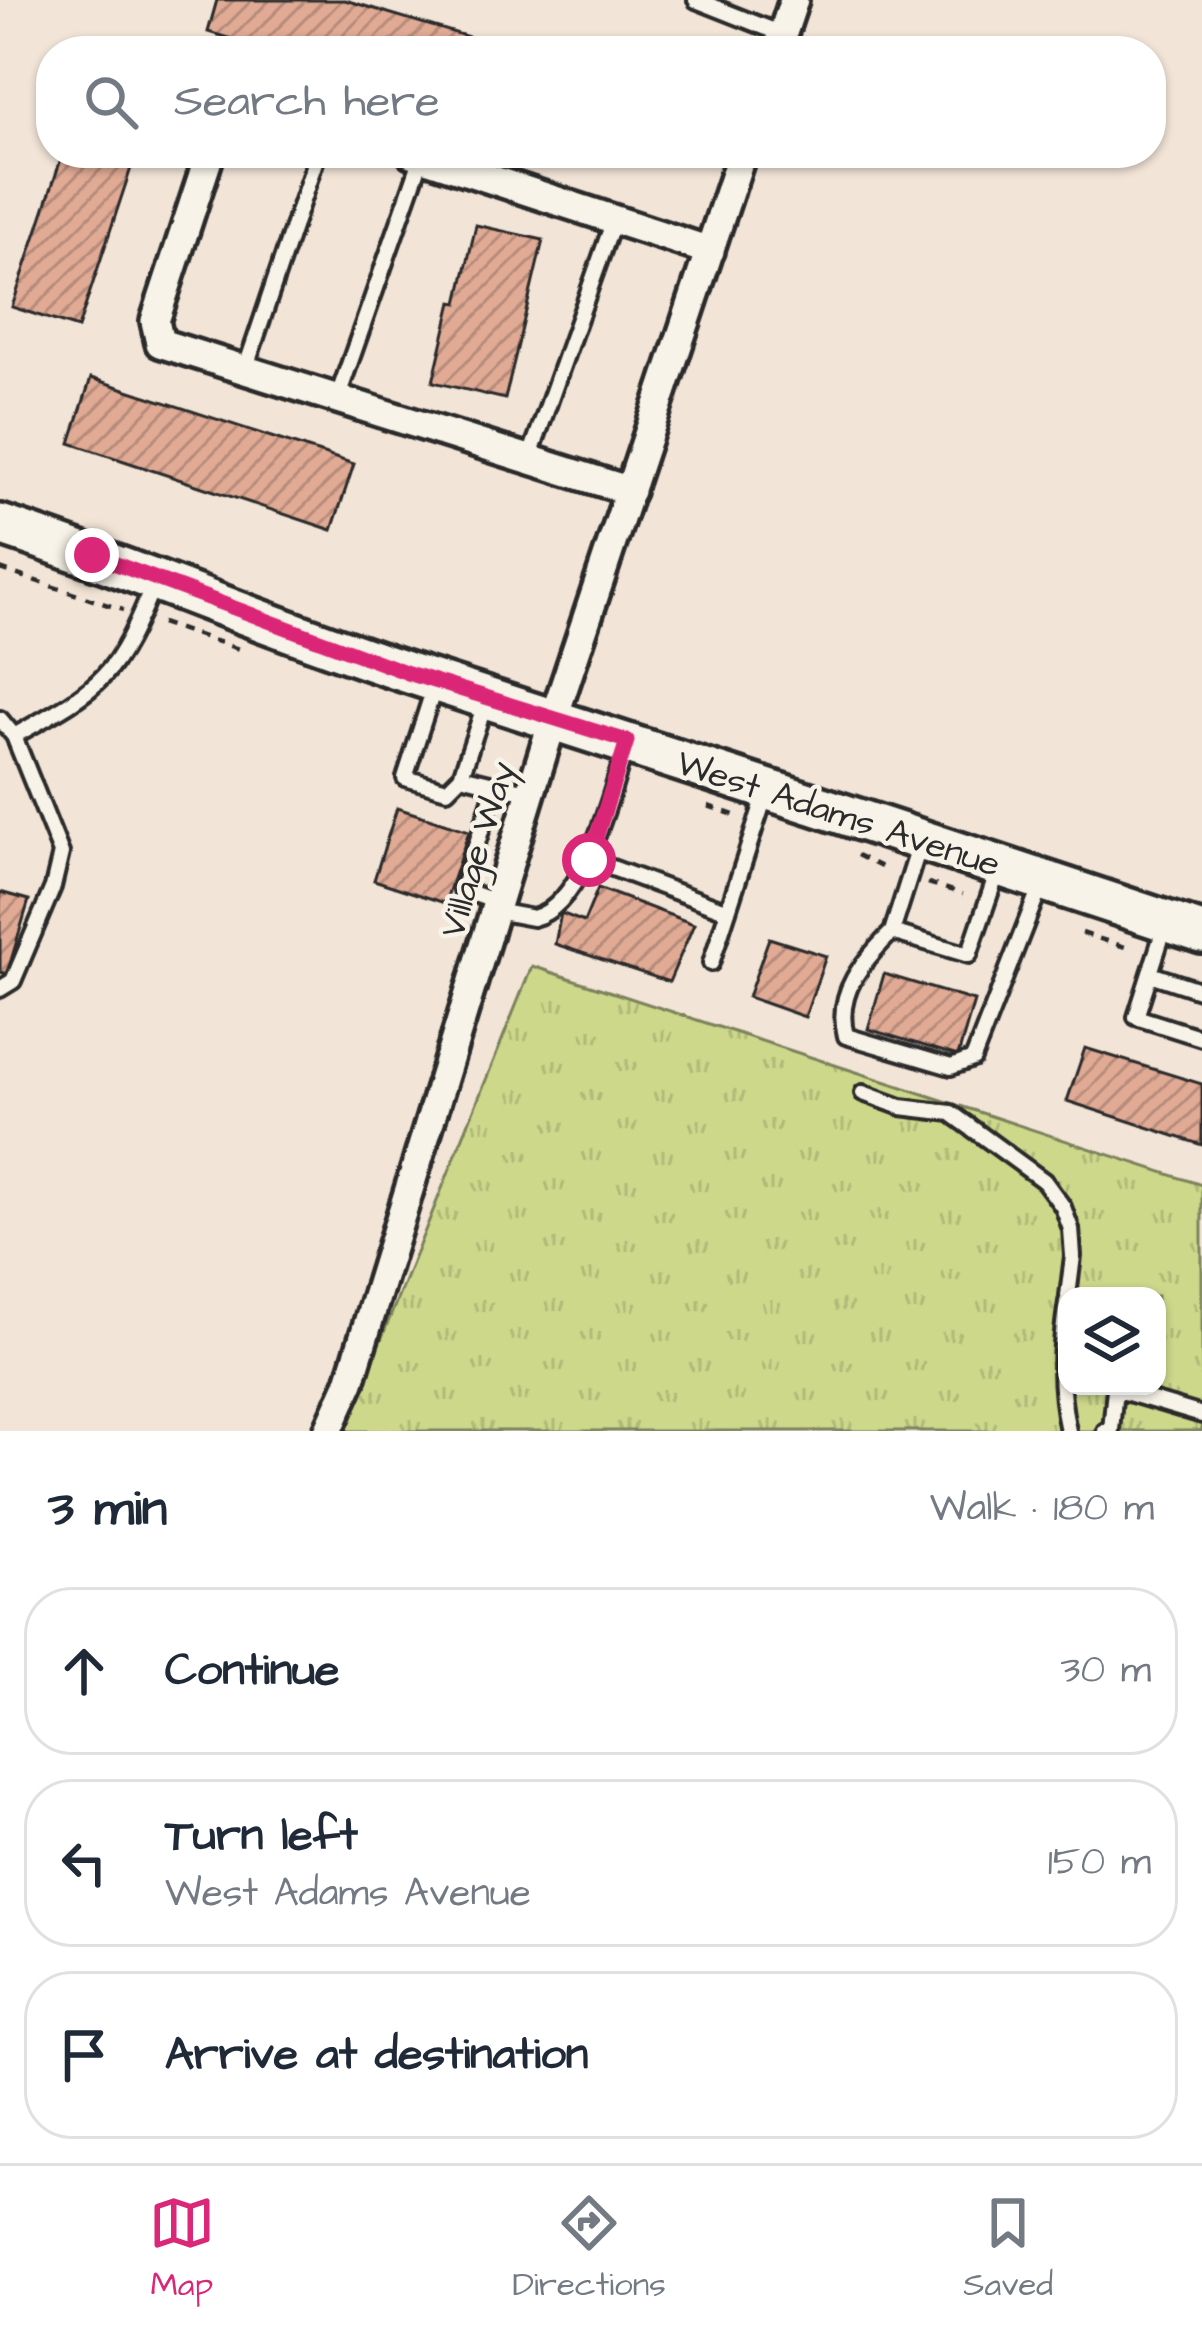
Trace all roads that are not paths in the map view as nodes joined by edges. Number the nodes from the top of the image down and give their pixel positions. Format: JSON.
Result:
{"nodes":[{"id":1,"x":696,"y":0,"type":"edge"},
{"id":2,"x":794,"y":0,"type":"edge"},
{"id":3,"x":768,"y":36,"type":"edge"},
{"id":4,"x":782,"y":36,"type":"edge"},
{"id":5,"x":205,"y":168,"type":"edge"},
{"id":6,"x":313,"y":168,"type":"edge"},
{"id":7,"x":413,"y":168,"type":"edge"},
{"id":8,"x":456,"y":168,"type":"edge"},
{"id":9,"x":737,"y":168,"type":"edge"},
{"id":10,"x":614,"y":220,"type":"junction"},
{"id":11,"x":710,"y":251,"type":"junction"},
{"id":12,"x":245,"y":370,"type":"junction"},
{"id":13,"x":338,"y":399,"type":"junction"},
{"id":14,"x":529,"y":459,"type":"junction"},
{"id":15,"x":630,"y":491,"type":"junction"},
{"id":16,"x":0,"y":525,"type":"edge"},
{"id":17,"x":155,"y":579,"type":"junction"},
{"id":18,"x":436,"y":680,"type":"junction"},
{"id":19,"x":487,"y":697,"type":"junction"},
{"id":20,"x":554,"y":717,"type":"junction"},
{"id":21,"x":0,"y":719,"type":"edge"},
{"id":22,"x":14,"y":736,"type":"junction"},
{"id":23,"x":627,"y":741,"type":"junction"},
{"id":24,"x":461,"y":776,"type":"junction"},
{"id":25,"x":496,"y":784,"type":"junction"},
{"id":26,"x":767,"y":788,"type":"junction"},
{"id":27,"x":531,"y":793,"type":"junction"},
{"id":28,"x":922,"y":839,"type":"junction"},
{"id":29,"x":589,"y":860,"type":"junction"},
{"id":30,"x":1000,"y":865,"type":"junction"},
{"id":31,"x":1043,"y":880,"type":"junction"},
{"id":32,"x":496,"y":906,"type":"junction"},
{"id":33,"x":728,"y":910,"type":"junction"},
{"id":34,"x":1185,"y":927,"type":"edge"},
{"id":35,"x":892,"y":932,"type":"junction"},
{"id":36,"x":711,"y":963,"type":"dead end"},
{"id":37,"x":1150,"y":974,"type":"junction"},
{"id":38,"x":0,"y":989,"type":"edge"},
{"id":39,"x":1202,"y":991,"type":"edge"},
{"id":40,"x":1202,"y":1038,"type":"edge"},
{"id":41,"x":863,"y":1093,"type":"dead end"},
{"id":42,"x":1069,"y":1287,"type":"edge"},
{"id":43,"x":1060,"y":1395,"type":"edge"},
{"id":44,"x":1202,"y":1414,"type":"edge"},
{"id":45,"x":328,"y":1431,"type":"edge"},
{"id":46,"x":1068,"y":1431,"type":"edge"},
{"id":47,"x":1105,"y":1431,"type":"edge"}],
"edges":[{"from":1,"to":3,"type":"lane"},
{"from":2,"to":4,"type":"street"},
{"from":5,"to":12,"type":"street"},
{"from":6,"to":12,"type":"lane"},
{"from":7,"to":13,"type":"lane"},
{"from":8,"to":10,"type":"street"},
{"from":9,"to":11,"type":"street","name":"Village Way"},
{"from":10,"to":11,"type":"street"},
{"from":10,"to":14,"type":"lane"},
{"from":11,"to":15,"type":"street","name":"Village Way"},
{"from":12,"to":13,"type":"street"},
{"from":13,"to":14,"type":"street"},
{"from":14,"to":15,"type":"street"},
{"from":15,"to":20,"type":"street","name":"Village Way"},
{"from":16,"to":17,"type":"main road","name":"West Adams Avenue"},
{"from":17,"to":18,"type":"main road","name":"West Adams Avenue"},
{"from":17,"to":22,"type":"lane"},
{"from":18,"to":19,"type":"main road","name":"West Adams Avenue"},
{"from":18,"to":24,"type":"lane"},
{"from":19,"to":20,"type":"main road","name":"West Adams Avenue"},
{"from":19,"to":24,"type":"lane"},
{"from":20,"to":23,"type":"main road","name":"West Adams Avenue"},
{"from":20,"to":27,"type":"street","name":"Village Way"},
{"from":21,"to":22,"type":"lane"},
{"from":22,"to":38,"type":"lane"},
{"from":23,"to":26,"type":"main road","name":"West Adams Avenue"},
{"from":23,"to":29,"type":"lane"},
{"from":24,"to":25,"type":"lane"},
{"from":25,"to":27,"type":"lane"},
{"from":25,"to":32,"type":"lane"},
{"from":26,"to":28,"type":"main road","name":"West Adams Avenue"},
{"from":26,"to":33,"type":"lane"},
{"from":27,"to":32,"type":"street","name":"Village Way"},
{"from":28,"to":30,"type":"main road","name":"West Adams Avenue"},
{"from":28,"to":35,"type":"lane"},
{"from":29,"to":32,"type":"lane"},
{"from":29,"to":33,"type":"lane"},
{"from":30,"to":31,"type":"main road","name":"West Adams Avenue"},
{"from":30,"to":35,"type":"lane"},
{"from":31,"to":34,"type":"main road","name":"West Adams Avenue"},
{"from":31,"to":35,"type":"lane"},
{"from":32,"to":45,"type":"street","name":"Village Way"},
{"from":33,"to":36,"type":"lane"},
{"from":34,"to":37,"type":"lane"},
{"from":37,"to":39,"type":"lane"},
{"from":37,"to":40,"type":"lane"},
{"from":41,"to":42,"type":"lane"},
{"from":43,"to":46,"type":"lane"},
{"from":44,"to":47,"type":"lane"}]}
